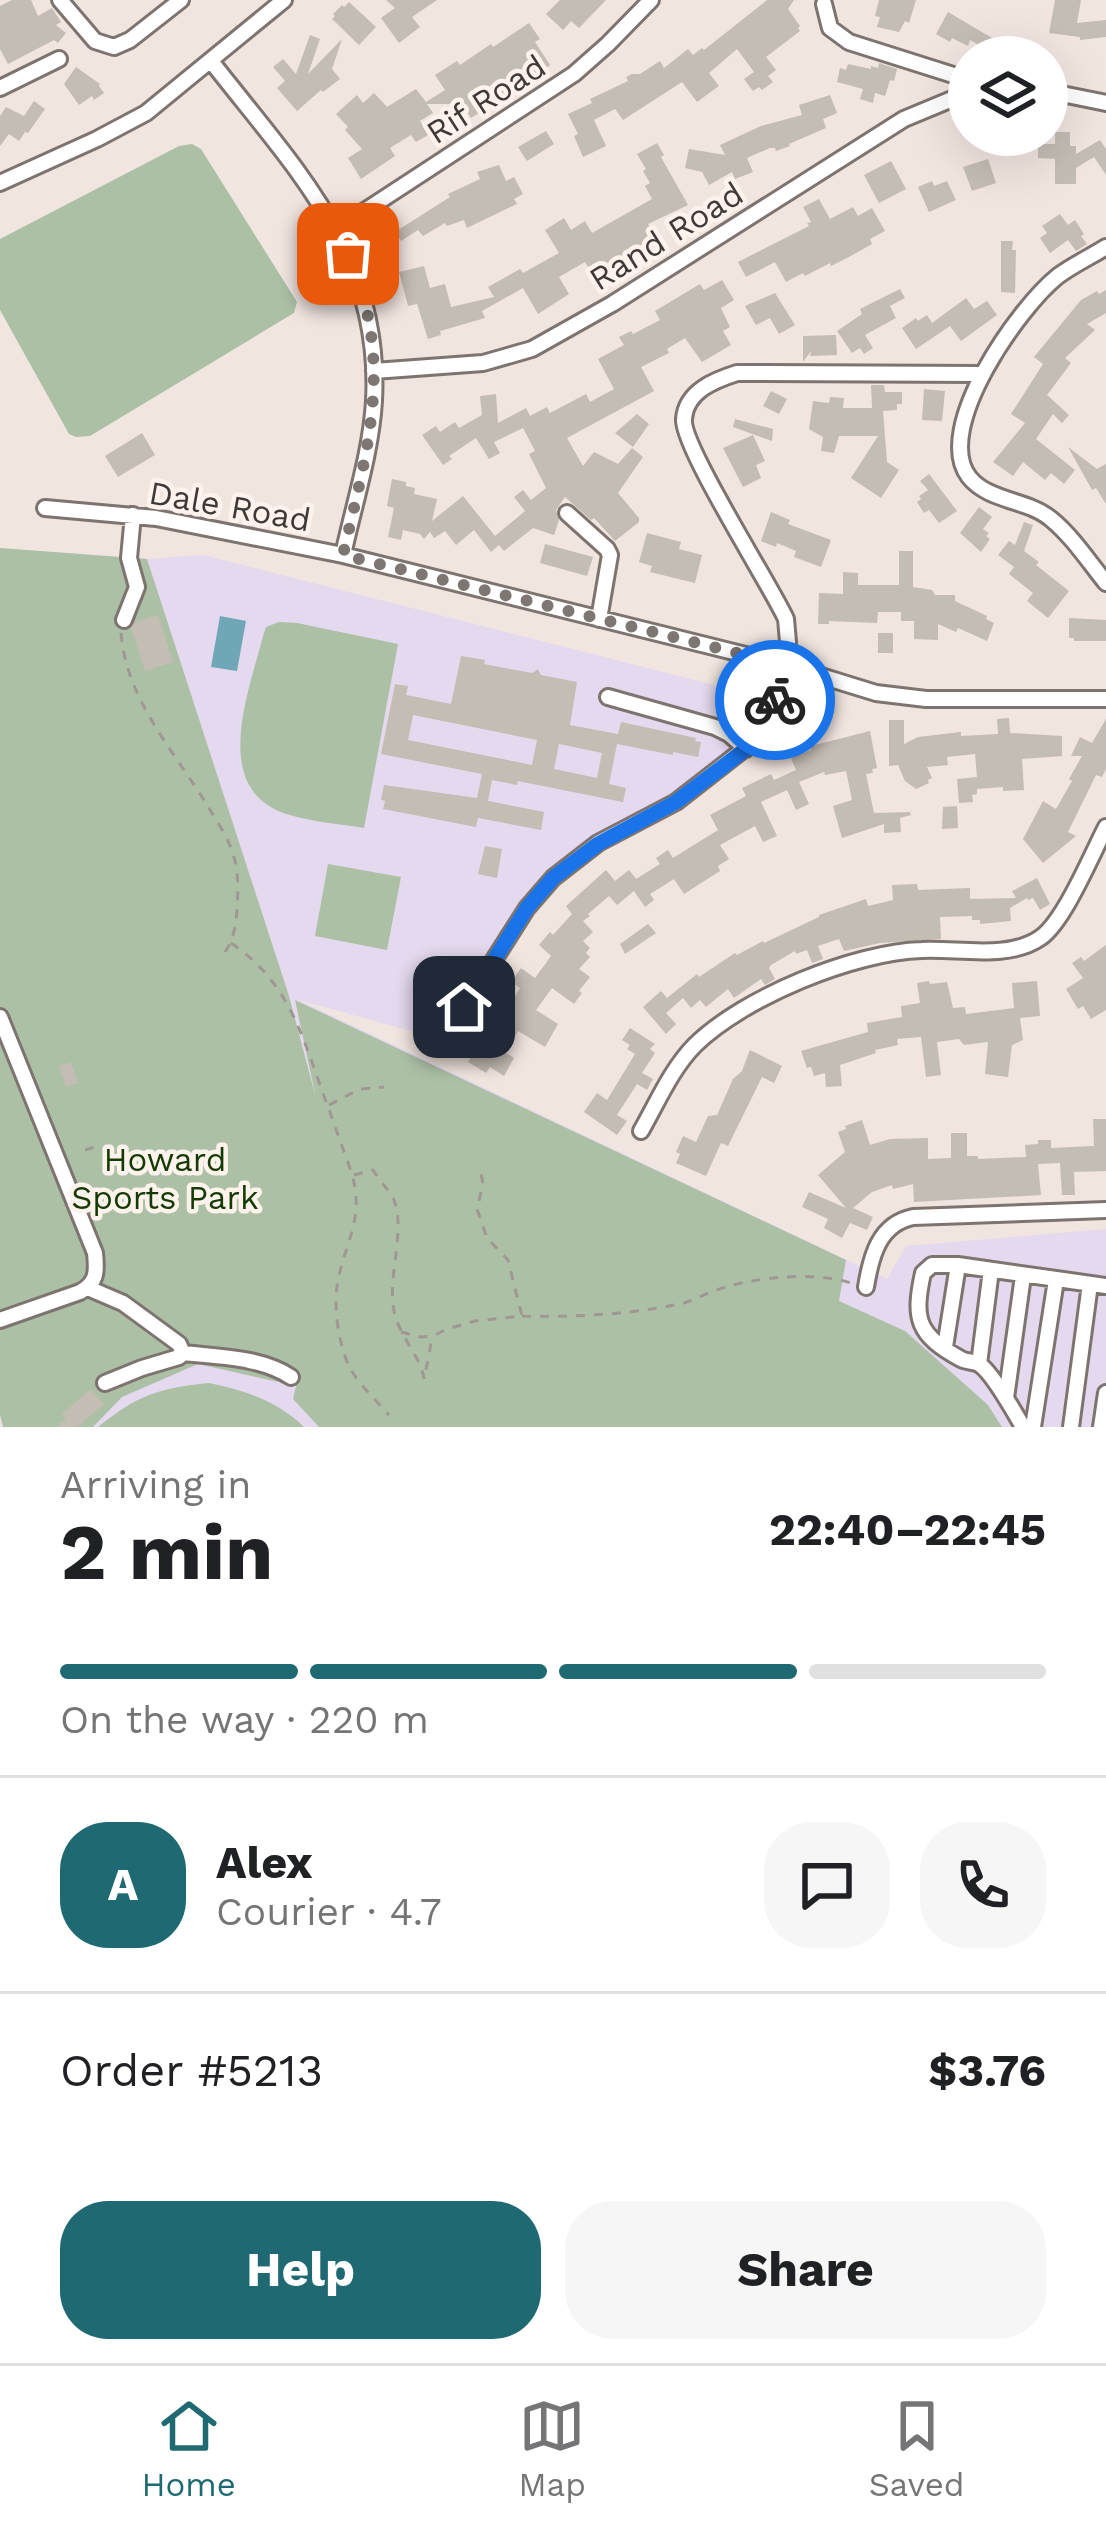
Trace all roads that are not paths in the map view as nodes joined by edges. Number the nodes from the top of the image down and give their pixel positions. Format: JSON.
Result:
{"nodes":[{"id":1,"x":60,"y":0,"type":"edge"},
{"id":2,"x":181,"y":0,"type":"edge"},
{"id":3,"x":284,"y":0,"type":"edge"},
{"id":4,"x":651,"y":0,"type":"edge"},
{"id":5,"x":824,"y":4,"type":"dead end"},
{"id":6,"x":59,"y":59,"type":"dead end"},
{"id":7,"x":211,"y":61,"type":"junction"},
{"id":8,"x":948,"y":73,"type":"edge"},
{"id":9,"x":0,"y":88,"type":"edge"},
{"id":10,"x":1068,"y":95,"type":"edge"},
{"id":11,"x":948,"y":99,"type":"edge"},
{"id":12,"x":1106,"y":103,"type":"edge"},
{"id":13,"x":0,"y":183,"type":"edge"},
{"id":14,"x":337,"y":229,"type":"junction"},
{"id":15,"x":1106,"y":247,"type":"edge"},
{"id":16,"x":374,"y":371,"type":"junction"},
{"id":17,"x":982,"y":374,"type":"junction"},
{"id":18,"x":45,"y":508,"type":"dead end"},
{"id":19,"x":567,"y":514,"type":"dead end"},
{"id":20,"x":134,"y":515,"type":"junction"},
{"id":21,"x":343,"y":555,"type":"junction"},
{"id":22,"x":1106,"y":583,"type":"edge"},
{"id":23,"x":599,"y":619,"type":"junction"},
{"id":24,"x":124,"y":620,"type":"road end"},
{"id":25,"x":782,"y":664,"type":"junction"},
{"id":26,"x":608,"y":697,"type":"dead end"},
{"id":27,"x":1106,"y":699,"type":"edge"},
{"id":28,"x":746,"y":749,"type":"junction"},
{"id":29,"x":1106,"y":827,"type":"edge"},
{"id":30,"x":0,"y":1017,"type":"edge"},
{"id":31,"x":443,"y":1040,"type":"dead end"},
{"id":32,"x":641,"y":1131,"type":"dead end"},
{"id":33,"x":1106,"y":1210,"type":"edge"},
{"id":34,"x":958,"y":1265,"type":"junction"},
{"id":35,"x":991,"y":1270,"type":"junction"},
{"id":36,"x":1023,"y":1276,"type":"junction"},
{"id":37,"x":1056,"y":1280,"type":"junction"},
{"id":38,"x":1098,"y":1285,"type":"edge"},
{"id":39,"x":866,"y":1287,"type":"road end"},
{"id":40,"x":88,"y":1288,"type":"junction"},
{"id":41,"x":0,"y":1320,"type":"edge"},
{"id":42,"x":945,"y":1347,"type":"junction"},
{"id":43,"x":183,"y":1353,"type":"junction"},
{"id":44,"x":980,"y":1364,"type":"junction"},
{"id":45,"x":291,"y":1377,"type":"dead end"},
{"id":46,"x":105,"y":1383,"type":"dead end"},
{"id":47,"x":1106,"y":1393,"type":"edge"},
{"id":48,"x":1006,"y":1397,"type":"junction"},
{"id":49,"x":1023,"y":1427,"type":"edge"},
{"id":50,"x":1033,"y":1427,"type":"edge"},
{"id":51,"x":1071,"y":1427,"type":"edge"},
{"id":52,"x":1101,"y":1427,"type":"edge"}],
"edges":[{"from":1,"to":2,"type":"street"},
{"from":3,"to":7,"type":"street"},
{"from":4,"to":14,"type":"street","name":"Rif Road"},
{"from":5,"to":8,"type":"street"},
{"from":6,"to":9,"type":"street"},
{"from":7,"to":13,"type":"street"},
{"from":7,"to":14,"type":"street"},
{"from":10,"to":12,"type":"street"},
{"from":11,"to":16,"type":"street","name":"Rand Road"},
{"from":14,"to":16,"type":"street"},
{"from":15,"to":17,"type":"street"},
{"from":16,"to":21,"type":"street"},
{"from":17,"to":22,"type":"street"},
{"from":17,"to":25,"type":"street"},
{"from":18,"to":20,"type":"street","name":"Dale Road"},
{"from":19,"to":23,"type":"street"},
{"from":20,"to":21,"type":"street","name":"Dale Road"},
{"from":20,"to":24,"type":"street"},
{"from":21,"to":23,"type":"street","name":"Dale Road"},
{"from":23,"to":25,"type":"street","name":"Dale Road"},
{"from":25,"to":27,"type":"street","name":"Dale Road"},
{"from":25,"to":28,"type":"street"},
{"from":26,"to":28,"type":"street"},
{"from":28,"to":31,"type":"street"},
{"from":29,"to":32,"type":"street"},
{"from":30,"to":40,"type":"street"},
{"from":33,"to":39,"type":"street"},
{"from":34,"to":35,"type":"street"},
{"from":34,"to":42,"type":"street"},
{"from":34,"to":42,"type":"street"},
{"from":35,"to":36,"type":"street"},
{"from":35,"to":44,"type":"street"},
{"from":36,"to":37,"type":"street"},
{"from":36,"to":48,"type":"street"},
{"from":37,"to":38,"type":"street"},
{"from":37,"to":50,"type":"street"},
{"from":38,"to":51,"type":"street"},
{"from":40,"to":41,"type":"street"},
{"from":40,"to":43,"type":"street"},
{"from":42,"to":44,"type":"street"},
{"from":43,"to":45,"type":"street"},
{"from":43,"to":46,"type":"street"},
{"from":44,"to":48,"type":"street"},
{"from":47,"to":52,"type":"street"},
{"from":48,"to":49,"type":"street"}]}
